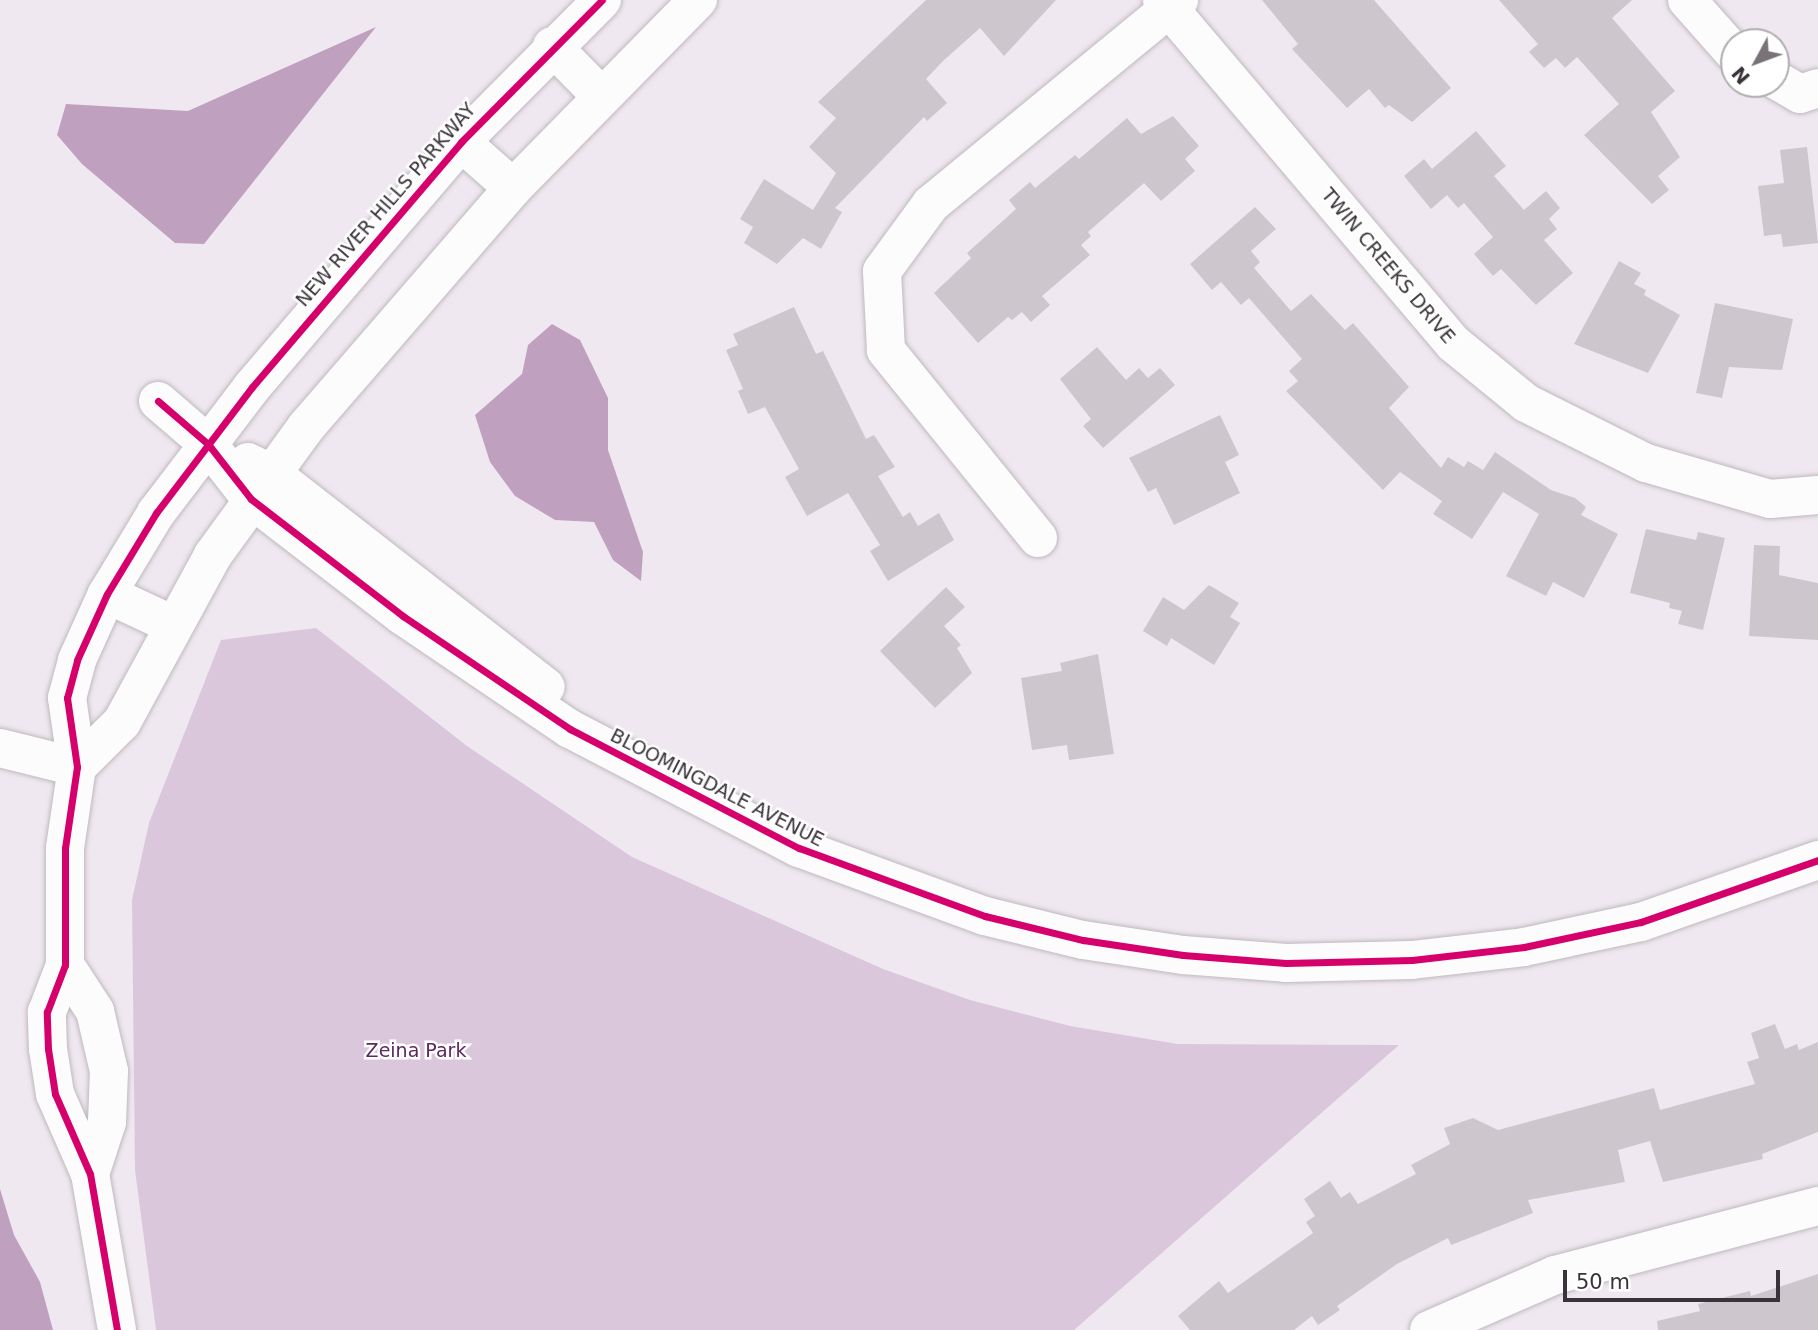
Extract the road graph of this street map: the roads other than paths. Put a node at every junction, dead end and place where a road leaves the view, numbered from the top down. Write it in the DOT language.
graph roads {
  1 [pos="602,0"];
  2 [pos="698,0"];
  3 [pos="1687,0"];
  4 [pos="1170,3"];
  5 [pos="1720,37"];
  6 [pos="552,46"];
  7 [pos="1790,88"];
  8 [pos="1818,88"];
  9 [pos="602,97"];
  10 [pos="461,142"];
  11 [pos="513,188"];
  12 [pos="158,401"];
  13 [pos="208,444"];
  14 [pos="261,486"];
  15 [pos="1818,495"];
  16 [pos="1038,538"];
  17 [pos="107,594"];
  18 [pos="171,624"];
  19 [pos="0,748"];
  20 [pos="77,767"];
  21 [pos="1818,860"];
  22 [pos="65,965"];
  23 [pos="90,1174"];
  24 [pos="1818,1206"];
  25 [pos="117,1330"];
  26 [pos="1430,1330"];
  1 -- 6 [label="street, NEW RIVER HILLS PARKWAY"];
  2 -- 9 [label="street"];
  3 -- 5 [label="street"];
  4 -- 15 [label="street, TWIN CREEKS DRIVE"];
  4 -- 16 [label="street, TWIN CREEKS DRIVE"];
  6 -- 9 [label="street"];
  6 -- 10 [label="street, NEW RIVER HILLS PARKWAY"];
  7 -- 8 [label="street"];
  9 -- 11 [label="street"];
  10 -- 11 [label="street"];
  10 -- 13 [label="street, NEW RIVER HILLS PARKWAY"];
  11 -- 14 [label="street"];
  12 -- 13 [label="street, BLOOMINGDALE AVENUE"];
  13 -- 14 [label="street, BLOOMINGDALE AVENUE"];
  13 -- 17 [label="street, NEW RIVER HILLS PARKWAY"];
  14 -- 18 [label="street"];
  14 -- 21 [label="street, BLOOMINGDALE AVENUE"];
  17 -- 18 [label="street"];
  17 -- 20 [label="street, NEW RIVER HILLS PARKWAY"];
  18 -- 20 [label="street"];
  19 -- 20 [label="street"];
  20 -- 22 [label="street, NEW RIVER HILLS PARKWAY"];
  22 -- 23 [label="street"];
  22 -- 23 [label="street"];
  23 -- 25 [label="street"];
  24 -- 26 [label="street"];
}
